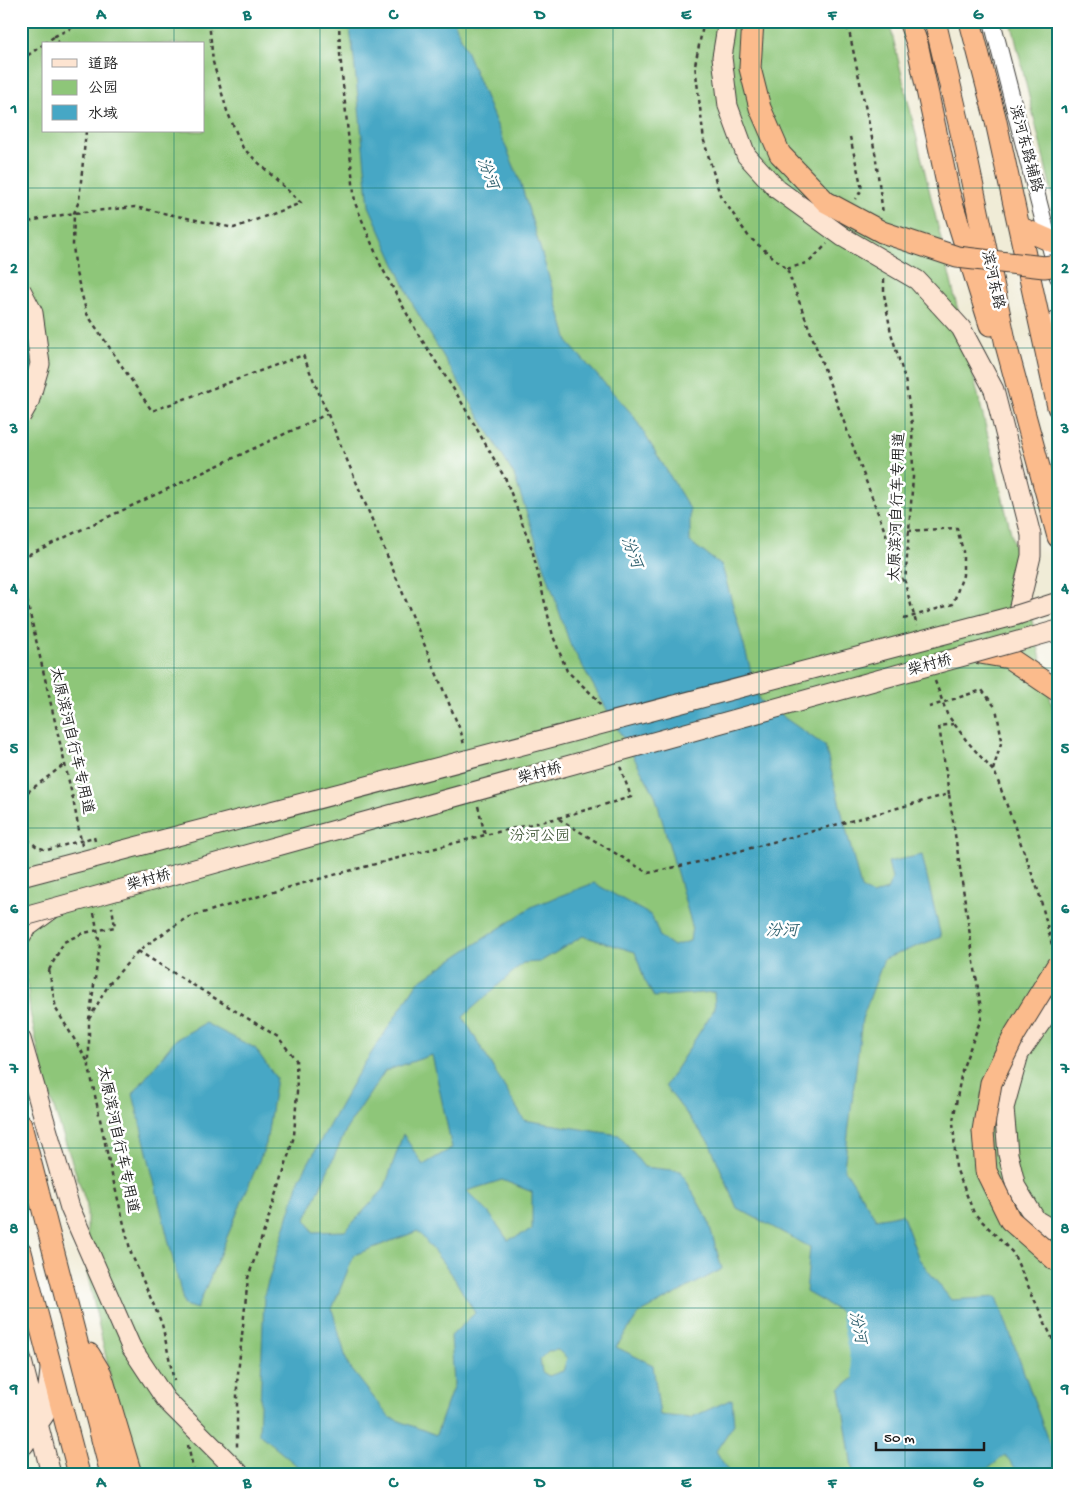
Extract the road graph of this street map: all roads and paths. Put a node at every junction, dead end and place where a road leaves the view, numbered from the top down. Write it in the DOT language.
graph roads {
  1 [pos="86,21"];
  2 [pos="209,21"];
  3 [pos="338,21"];
  4 [pos="704,21"];
  5 [pos="728,21"];
  6 [pos="753,21"];
  7 [pos="841,21"];
  8 [pos="909,21"];
  9 [pos="934,21"];
  10 [pos="970,21"];
  11 [pos="992,21"];
  12 [pos="55,36"];
  13 [pos="47,42"];
  14 [pos="58,42"];
  15 [pos="42,45"];
  16 [pos="21,60"];
  17 [pos="86,132"];
  18 [pos="74,213"];
  19 [pos="883,220"];
  20 [pos="21,225"];
  21 [pos="1019,227"];
  22 [pos="1054,243"];
  23 [pos="1058,265"];
  24 [pos="884,276"];
  25 [pos="1058,278"];
  26 [pos="21,290"];
  27 [pos="1058,320"];
  28 [pos="1044,341"];
  29 [pos="1016,379"];
  30 [pos="1058,406"];
  31 [pos="328,413"];
  32 [pos="21,416"];
  33 [pos="908,530"];
  34 [pos="1058,537"];
  35 [pos="21,558"];
  36 [pos="21,569"];
  37 [pos="905,584"];
  38 [pos="1058,602"];
  39 [pos="1017,615"];
  40 [pos="904,619"];
  41 [pos="1058,630"];
  42 [pos="919,631"];
  43 [pos="980,653"];
  44 [pos="934,678"];
  45 [pos="1058,691"];
  46 [pos="929,707"];
  47 [pos="604,717"];
  48 [pos="953,724"];
  49 [pos="465,750"];
  50 [pos="619,761"];
  51 [pos="65,764"];
  52 [pos="992,770"];
  53 [pos="949,794"];
  54 [pos="21,797"];
  55 [pos="476,798"];
  56 [pos="558,818"];
  57 [pos="21,834"];
  58 [pos="485,835"];
  59 [pos="82,848"];
  60 [pos="100,856"];
  61 [pos="23,876"];
  62 [pos="109,892"];
  63 [pos="93,906"];
  64 [pos="54,907"];
  65 [pos="21,917"];
  66 [pos="21,936"];
  67 [pos="138,951"];
  68 [pos="1055,957"];
  69 [pos="1058,1004"];
  70 [pos="89,1019"];
  71 [pos="21,1039"];
  72 [pos="89,1064"];
  73 [pos="21,1125"];
  74 [pos="1058,1233"];
  75 [pos="21,1252"];
  76 [pos="1058,1262"];
  77 [pos="74,1326"];
  78 [pos="1058,1351"];
  79 [pos="21,1357"];
  80 [pos="50,1363"];
  81 [pos="176,1390"];
  82 [pos="38,1426"];
  83 [pos="186,1436"];
  84 [pos="21,1447"];
  85 [pos="239,1465"];
  86 [pos="50,1474"];
  87 [pos="79,1474"];
  88 [pos="111,1474"];
  89 [pos="131,1474"];
  90 [pos="194,1474"];
  1 -- 12 [label="path"];
  2 -- 18 [label="path"];
  3 -- 47 [label="path"];
  4 -- 37 [label="path"];
  5 -- 39 [label="main road, bridge"];
  6 -- 23 [label="highway, bridge"];
  7 -- 19 [label="path"];
  8 -- 29 [label="highway"];
  9 -- 29 [label="highway, 滨河东路"];
  10 -- 21 [label="highway"];
  11 -- 22 [label="street, 滨河东路辅路"];
  12 -- 13 [label="path"];
  12 -- 14 [label="path"];
  15 -- 16 [label="path"];
  17 -- 18 [label="path"];
  18 -- 20 [label="path"];
  18 -- 31 [label="path"];
  21 -- 22 [label="highway"];
  21 -- 28 [label="highway"];
  22 -- 25 [label="street, 滨河东路辅路"];
  24 -- 33 [label="path, 太原滨河自行车专用道"];
  26 -- 32 [label="main road, bridge"];
  27 -- 28 [label="main road"];
  28 -- 30 [label="highway"];
  29 -- 34 [label="highway, 滨河东路"];
  31 -- 35 [label="path"];
  31 -- 49 [label="path"];
  33 -- 37 [label="path, 太原滨河自行车专用道"];
  33 -- 40 [label="path, bridge"];
  36 -- 51 [label="path, 太原滨河自行车专用道"];
  37 -- 42 [label="path, 太原滨河自行车专用道"];
  38 -- 39 [label="main road, 柴村桥, bridge"];
  39 -- 60 [label="main road, 柴村桥, bridge"];
  41 -- 43 [label="main road, 柴村桥, bridge"];
  43 -- 45 [label="highway"];
  43 -- 62 [label="main road, 柴村桥, bridge"];
  44 -- 48 [label="path"];
  46 -- 52 [label="path, bridge"];
  48 -- 52 [label="path"];
  48 -- 53 [label="path"];
  50 -- 56 [label="path"];
  51 -- 54 [label="path"];
  51 -- 59 [label="path, 太原滨河自行车专用道"];
  52 -- 68 [label="path"];
  53 -- 56 [label="path"];
  53 -- 78 [label="path"];
  55 -- 58 [label="path"];
  56 -- 58 [label="path"];
  57 -- 60 [label="path, bridge"];
  58 -- 67 [label="path"];
  60 -- 61 [label="main road, 柴村桥, bridge"];
  62 -- 64 [label="main road, 柴村桥, bridge"];
  62 -- 72 [label="path, bridge"];
  63 -- 70 [label="path, 太原滨河自行车专用道"];
  64 -- 65 [label="main road, 柴村桥, bridge"];
  64 -- 66 [label="main road, bridge"];
  67 -- 70 [label="path"];
  67 -- 85 [label="path"];
  68 -- 76 [label="highway, bridge"];
  69 -- 74 [label="main road"];
  70 -- 72 [label="path, 太原滨河自行车专用道"];
  71 -- 85 [label="main road, bridge"];
  72 -- 81 [label="path, 太原滨河自行车专用道"];
  73 -- 77 [label="highway"];
  75 -- 80 [label="highway"];
  77 -- 88 [label="highway"];
  77 -- 89 [label="highway"];
  79 -- 82 [label="main road"];
  80 -- 82 [label="main road"];
  80 -- 87 [label="highway"];
  82 -- 84 [label="main road"];
  82 -- 86 [label="main road"];
  83 -- 90 [label="path"];
}
